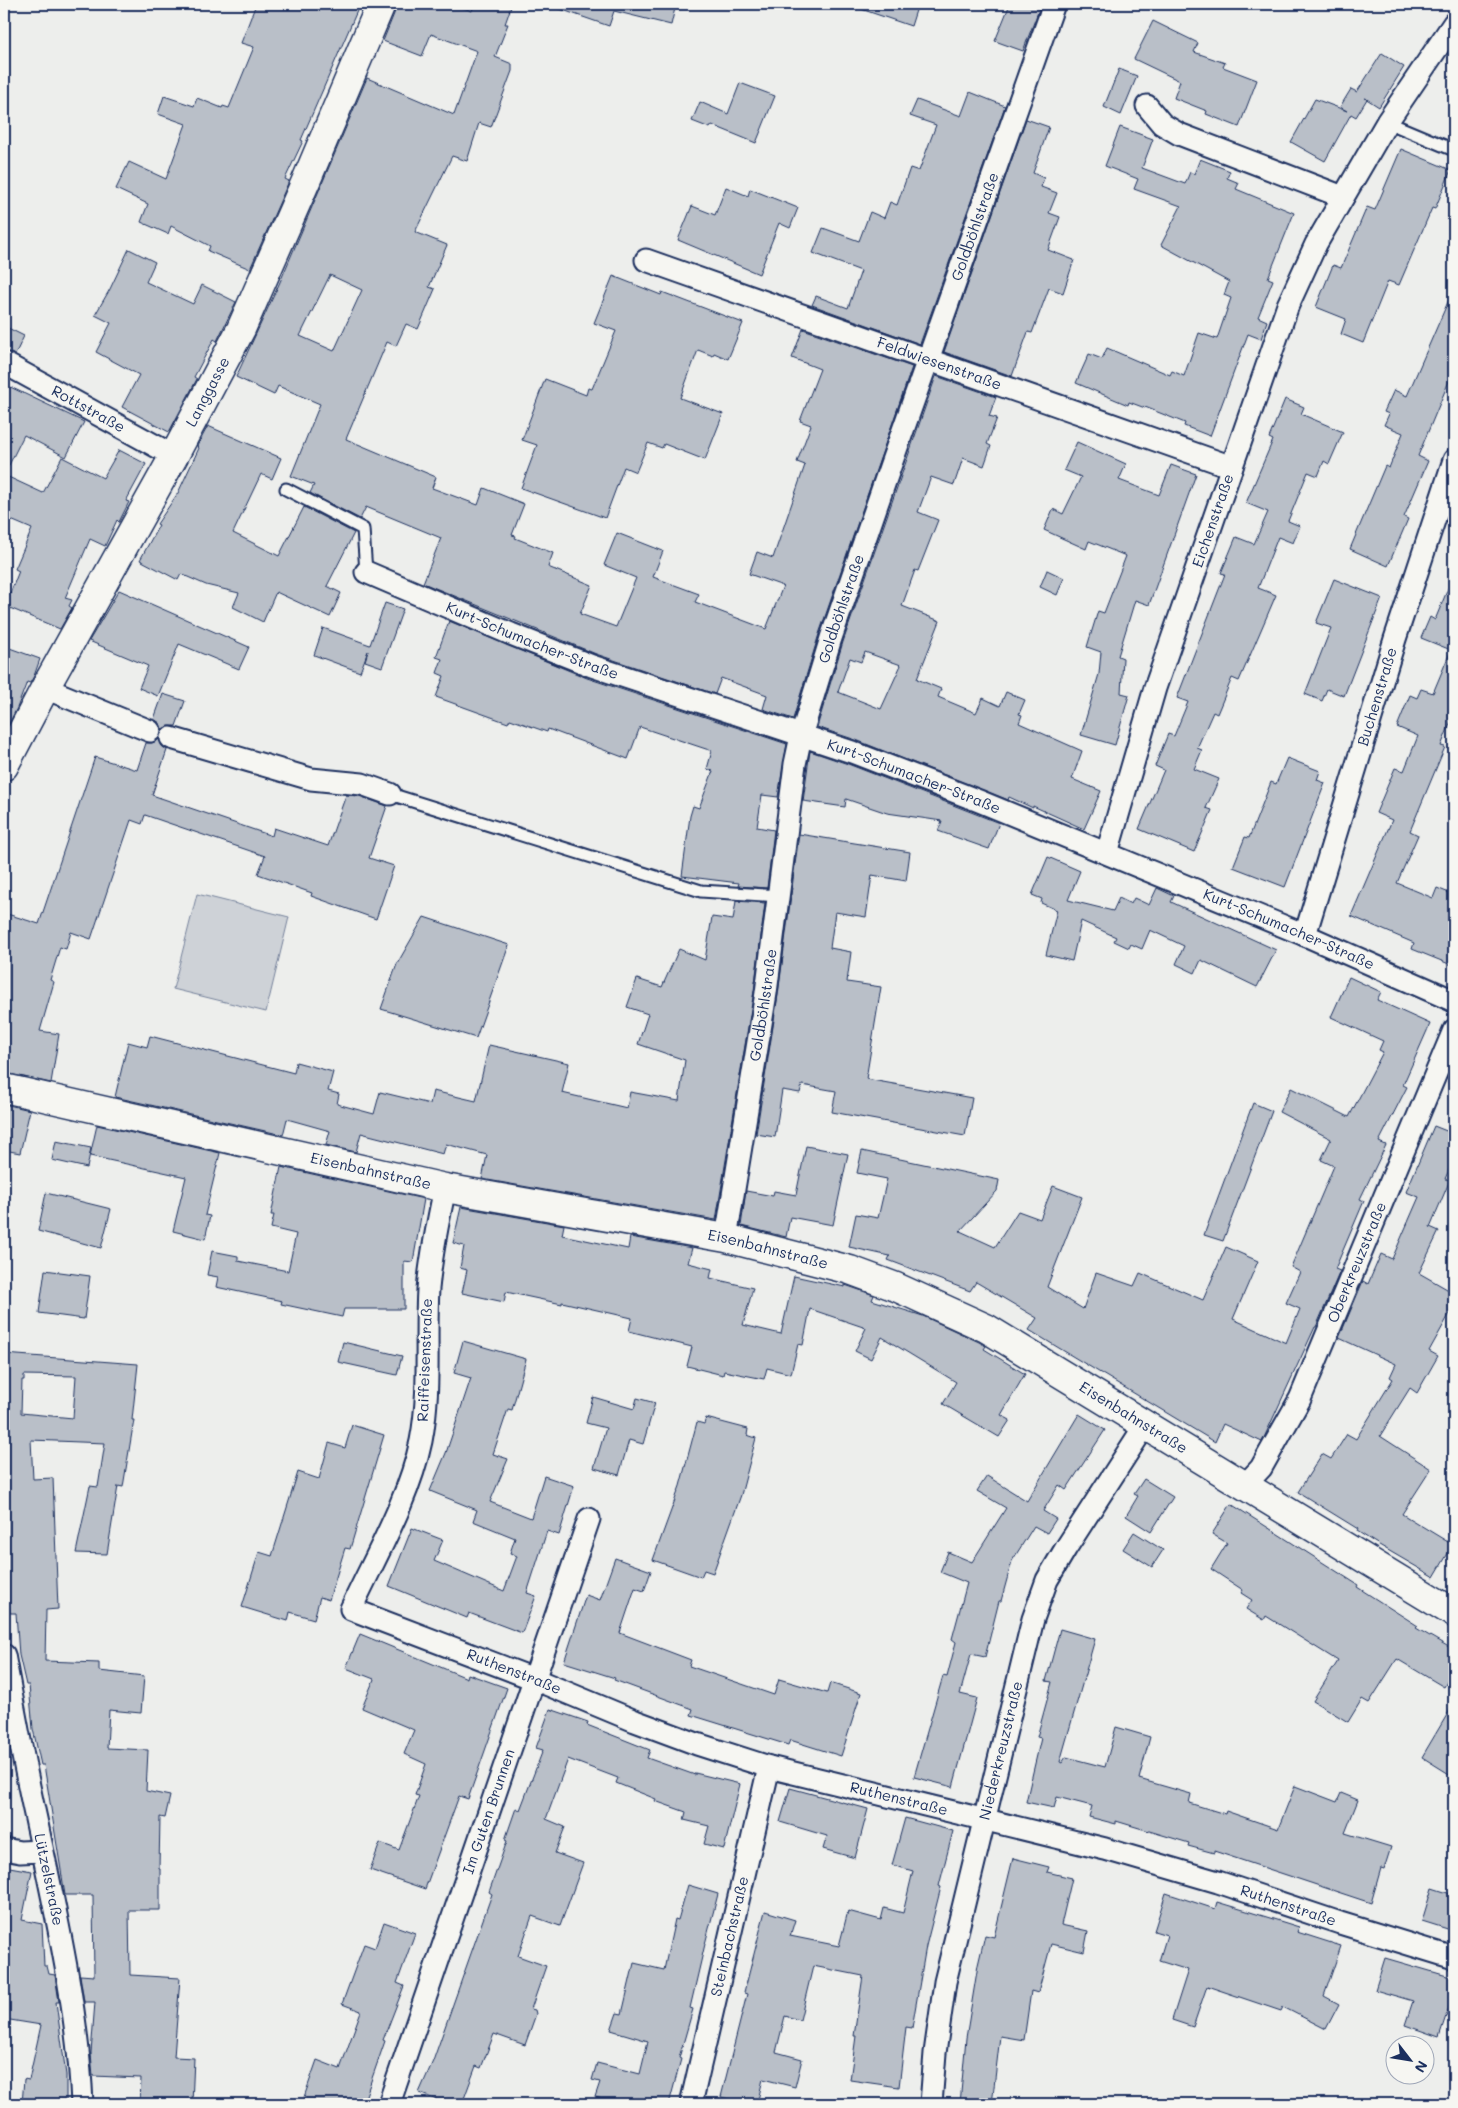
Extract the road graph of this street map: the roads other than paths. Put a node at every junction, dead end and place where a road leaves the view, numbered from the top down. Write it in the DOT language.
graph roads {
  1 [pos="381,4"];
  2 [pos="1054,4"];
  3 [pos="1454,23"];
  4 [pos="1147,106"];
  5 [pos="1387,122"];
  6 [pos="1454,150"];
  7 [pos="1343,197"];
  8 [pos="646,260"];
  9 [pos="929,359"];
  10 [pos="4,363"];
  11 [pos="174,456"];
  12 [pos="1454,460"];
  13 [pos="1232,467"];
  14 [pos="286,490"];
  15 [pos="366,572"];
  16 [pos="45,688"];
  17 [pos="150,731"];
  18 [pos="801,736"];
  19 [pos="171,738"];
  20 [pos="4,766"];
  21 [pos="390,794"];
  22 [pos="1107,853"];
  23 [pos="780,896"];
  24 [pos="1305,935"];
  25 [pos="1454,1001"];
  26 [pos="1454,1030"];
  27 [pos="4,1088"];
  28 [pos="445,1188"];
  29 [pos="726,1238"];
  30 [pos="1146,1424"];
  31 [pos="1244,1486"];
  32 [pos="588,1519"];
  33 [pos="351,1609"];
  34 [pos="1454,1613"];
  35 [pos="4,1655"];
  36 [pos="534,1679"];
  37 [pos="770,1767"];
  38 [pos="985,1819"];
  39 [pos="4,1849"];
  40 [pos="42,1851"];
  41 [pos="1454,1958"];
  42 [pos="82,2104"];
  43 [pos="389,2104"];
  44 [pos="691,2104"];
  45 [pos="931,2104"];
  1 -- 11 [label="main road, Langgasse"];
  2 -- 9 [label="street, Goldböhlstraße"];
  3 -- 5 [label="street, Eichenstraße"];
  4 -- 7 [label="street"];
  5 -- 6 [label="lane"];
  5 -- 7 [label="street, Eichenstraße"];
  7 -- 13 [label="street, Eichenstraße"];
  8 -- 9 [label="street, Feldwiesenstraße"];
  9 -- 13 [label="street, Feldwiesenstraße"];
  9 -- 18 [label="street, Goldböhlstraße"];
  10 -- 11 [label="street, Rottstraße"];
  11 -- 16 [label="main road, Langgasse"];
  12 -- 24 [label="street, Buchenstraße"];
  13 -- 22 [label="street, Eichenstraße"];
  14 -- 15 [label="lane"];
  15 -- 18 [label="street, Kurt-Schumacher-Straße"];
  16 -- 17 [label="street"];
  16 -- 20 [label="main road, Langgasse"];
  18 -- 22 [label="street, Kurt-Schumacher-Straße"];
  18 -- 23 [label="street, Goldböhlstraße"];
  19 -- 21 [label="street"];
  21 -- 23 [label="lane"];
  22 -- 24 [label="street, Kurt-Schumacher-Straße"];
  23 -- 29 [label="street, Goldböhlstraße"];
  24 -- 25 [label="street, Kurt-Schumacher-Straße"];
  26 -- 31 [label="street, Oberkreuzstraße"];
  27 -- 28 [label="main road, Eisenbahnstraße"];
  28 -- 29 [label="main road, Eisenbahnstraße"];
  28 -- 33 [label="street, Raiffeisenstraße"];
  29 -- 30 [label="main road, Eisenbahnstraße"];
  30 -- 31 [label="main road, Eisenbahnstraße"];
  30 -- 38 [label="street, Niederkreuzstraße"];
  31 -- 34 [label="main road, Eisenbahnstraße"];
  32 -- 36 [label="street, Im Guten Brunnen"];
  33 -- 36 [label="street, Ruthenstraße"];
  35 -- 40 [label="street, Lützelstraße"];
  36 -- 37 [label="street, Ruthenstraße"];
  36 -- 43 [label="street, Im Guten Brunnen"];
  37 -- 38 [label="street, Ruthenstraße"];
  37 -- 44 [label="street, Steinbachstraße"];
  38 -- 41 [label="street, Ruthenstraße"];
  38 -- 45 [label="street, Niederkreuzstraße"];
  39 -- 40 [label="street"];
  40 -- 42 [label="street, Lützelstraße"];
}
